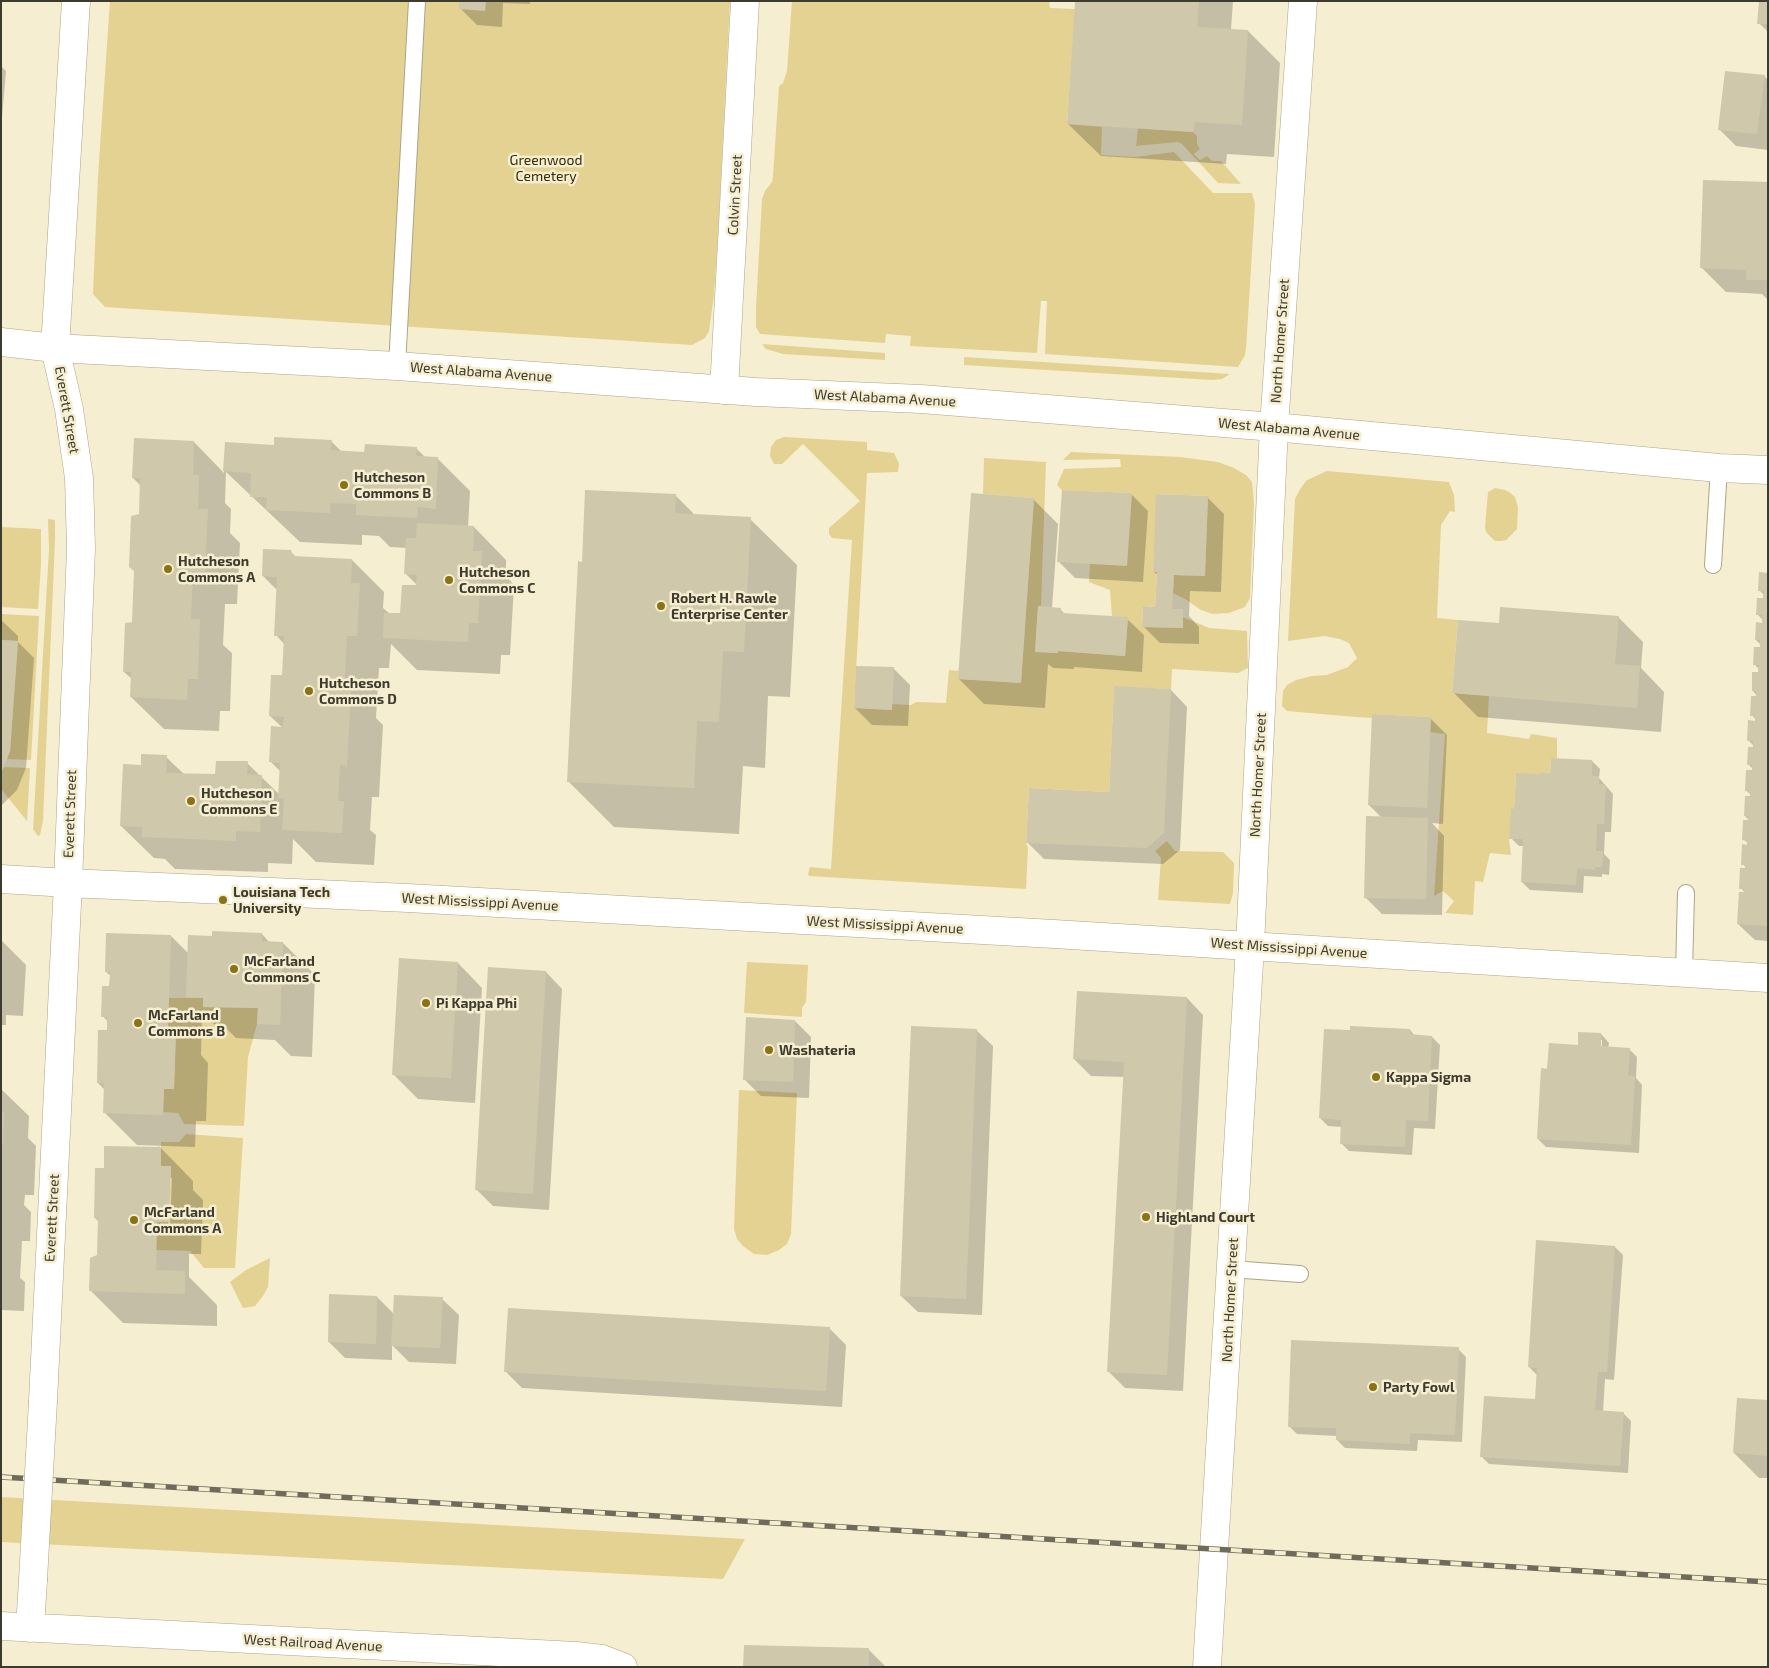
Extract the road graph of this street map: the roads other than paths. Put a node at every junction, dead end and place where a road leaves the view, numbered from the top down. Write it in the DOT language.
graph roads {
  1 [pos="76,1"];
  2 [pos="417,1"];
  3 [pos="745,1"];
  4 [pos="1303,1"];
  5 [pos="1,342"];
  6 [pos="56,348"];
  7 [pos="397,366"];
  8 [pos="724,390"];
  9 [pos="1274,427"];
  10 [pos="1719,468"];
  11 [pos="1768,470"];
  12 [pos="1713,565"];
  13 [pos="1,879"];
  14 [pos="68,883"];
  15 [pos="1686,893"];
  16 [pos="1250,946"];
  17 [pos="1684,973"];
  18 [pos="1768,978"];
  19 [pos="1231,1270"];
  20 [pos="1300,1274"];
  21 [pos="1,1626"];
  22 [pos="30,1628"];
  23 [pos="623,1667"];
  24 [pos="1207,1667"];
  1 -- 6 [label="street, Everett Street"];
  2 -- 7 [label="lane"];
  3 -- 8 [label="street, Colvin Street"];
  4 -- 9 [label="street, North Homer Street"];
  5 -- 6 [label="street, West Alabama Avenue"];
  6 -- 7 [label="street, West Alabama Avenue"];
  6 -- 14 [label="street, Everett Street"];
  7 -- 8 [label="street, West Alabama Avenue"];
  8 -- 9 [label="street, West Alabama Avenue"];
  9 -- 10 [label="street, West Alabama Avenue"];
  9 -- 16 [label="street, North Homer Street"];
  10 -- 11 [label="street, West Alabama Avenue"];
  10 -- 12 [label="lane"];
  13 -- 14 [label="street, West Mississippi Avenue"];
  14 -- 16 [label="street, West Mississippi Avenue"];
  14 -- 22 [label="street, Everett Street, bridge"];
  15 -- 17 [label="lane"];
  16 -- 17 [label="street, West Mississippi Avenue"];
  16 -- 19 [label="street, North Homer Street"];
  17 -- 18 [label="street, West Mississippi Avenue"];
  19 -- 20 [label="lane"];
  19 -- 24 [label="street, North Homer Street"];
  21 -- 22 [label="street, West Railroad Avenue"];
  22 -- 23 [label="street, West Railroad Avenue"];
}
